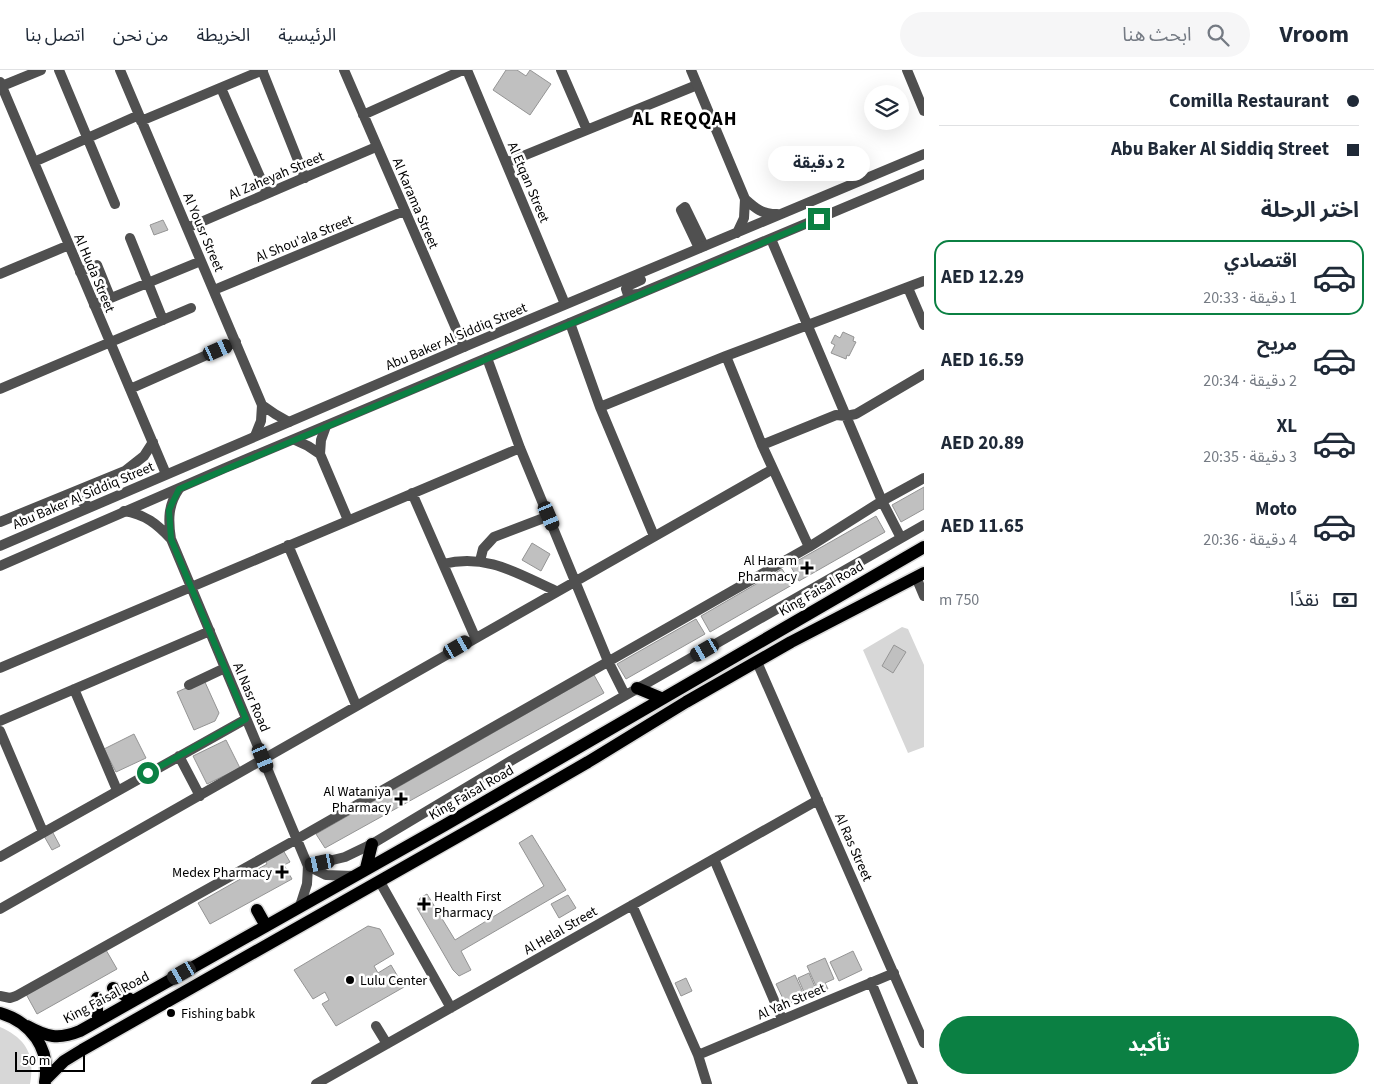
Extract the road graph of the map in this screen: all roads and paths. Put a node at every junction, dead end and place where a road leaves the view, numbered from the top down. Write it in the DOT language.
graph roads {
  1 [pos="39,70"];
  2 [pos="58,70"];
  3 [pos="120,70"];
  4 [pos="262,70"];
  5 [pos="344,70"];
  6 [pos="465,70"];
  7 [pos="561,70"];
  8 [pos="692,70"];
  9 [pos="907,70"];
  10 [pos="1,84"];
  11 [pos="697,85"];
  12 [pos="221,88"];
  13 [pos="924,111"];
  14 [pos="363,115"];
  15 [pos="140,118"];
  16 [pos="587,130"];
  17 [pos="87,138"];
  18 [pos="376,147"];
  19 [pos="924,154"];
  20 [pos="34,162"];
  21 [pos="506,163"];
  22 [pos="900,164"];
  23 [pos="924,174"];
  24 [pos="305,178"];
  25 [pos="267,193"];
  26 [pos="746,199"];
  27 [pos="114,204"];
  28 [pos="404,211"];
  29 [pos="835,212"];
  30 [pos="782,214"];
  31 [pos="187,228"];
  32 [pos="737,233"];
  33 [pos="130,238"];
  34 [pos="771,239"];
  35 [pos="69,245"];
  36 [pos="704,247"];
  37 [pos="201,261"];
  38 [pos="80,272"];
  39 [pos="0,274"];
  40 [pos="924,281"];
  41 [pos="148,282"];
  42 [pos="908,288"];
  43 [pos="214,290"];
  44 [pos="639,294"];
  45 [pos="110,297"];
  46 [pos="566,304"];
  47 [pos="94,305"];
  48 [pos="191,308"];
  49 [pos="164,320"];
  50 [pos="570,323"];
  51 [pos="924,324"];
  52 [pos="809,325"];
  53 [pos="236,342"];
  54 [pos="110,343"];
  55 [pos="464,347"];
  56 [pos="726,356"];
  57 [pos="486,358"];
  58 [pos="924,374"];
  59 [pos="0,389"];
  60 [pos="130,389"];
  61 [pos="262,405"];
  62 [pos="600,407"];
  63 [pos="846,416"];
  64 [pos="289,422"];
  65 [pos="326,426"];
  66 [pos="255,436"];
  67 [pos="295,440"];
  68 [pos="153,442"];
  69 [pos="762,445"];
  70 [pos="520,448"];
  71 [pos="320,454"];
  72 [pos="773,469"];
  73 [pos="166,474"];
  74 [pos="924,478"];
  75 [pos="179,489"];
  76 [pos="412,493"];
  77 [pos="68,495"];
  78 [pos="882,501"];
  79 [pos="90,507"];
  80 [pos="124,511"];
  81 [pos="549,516"];
  82 [pos="348,520"];
  83 [pos="0,522"];
  84 [pos="924,525"];
  85 [pos="654,536"];
  86 [pos="901,538"];
  87 [pos="171,539"];
  88 [pos="288,545"];
  89 [pos="0,546"];
  90 [pos="809,547"];
  91 [pos="924,547"];
  92 [pos="480,561"];
  93 [pos="443,564"];
  94 [pos="0,566"];
  95 [pos="888,567"];
  96 [pos="920,575"];
  97 [pos="576,580"];
  98 [pos="191,586"];
  99 [pos="556,591"];
  100 [pos="924,596"];
  101 [pos="210,631"];
  102 [pos="475,637"];
  103 [pos="608,661"];
  104 [pos="757,662"];
  105 [pos="0,668"];
  106 [pos="225,668"];
  107 [pos="189,685"];
  108 [pos="74,689"];
  109 [pos="631,692"];
  110 [pos="661,698"];
  111 [pos="356,705"];
  112 [pos="246,719"];
  113 [pos="0,721"];
  114 [pos="0,731"];
  115 [pos="179,756"];
  116 [pos="263,758"];
  117 [pos="117,790"];
  118 [pos="200,796"];
  119 [pos="818,800"];
  120 [pos="43,832"];
  121 [pos="297,839"];
  122 [pos="372,844"];
  123 [pos="0,856"];
  124 [pos="714,859"];
  125 [pos="308,866"];
  126 [pos="366,868"];
  127 [pos="353,876"];
  128 [pos="380,882"];
  129 [pos="632,905"];
  130 [pos="300,906"];
  131 [pos="0,909"];
  132 [pos="257,910"];
  133 [pos="266,926"];
  134 [pos="894,973"];
  135 [pos="871,982"];
  136 [pos="113,988"];
  137 [pos="0,996"];
  138 [pos="97,998"];
  139 [pos="132,1001"];
  140 [pos="451,1008"];
  141 [pos="0,1013"];
  142 [pos="782,1019"];
  143 [pos="99,1020"];
  144 [pos="27,1026"];
  145 [pos="376,1026"];
  146 [pos="924,1043"];
  147 [pos="387,1044"];
  148 [pos="698,1055"];
  149 [pos="330,1081"];
  150 [pos="45,1082"];
  151 [pos="316,1084"];
  152 [pos="707,1084"];
  153 [pos="913,1084"];
  1 -- 10 [label="street"];
  2 -- 17 [label="street"];
  3 -- 15 [label="street, Al Yousr Street"];
  4 -- 12 [label="street"];
  4 -- 24 [label="street"];
  5 -- 14 [label="street, Al Karama Street"];
  6 -- 14 [label="street"];
  6 -- 21 [label="street, Al Etqan Street"];
  7 -- 16 [label="street"];
  8 -- 11 [label="street"];
  9 -- 13 [label="street"];
  10 -- 20 [label="street, Al Huda Street"];
  11 -- 16 [label="street"];
  11 -- 26 [label="street"];
  12 -- 15 [label="street"];
  12 -- 25 [label="street"];
  14 -- 18 [label="street, Al Karama Street"];
  15 -- 17 [label="street"];
  15 -- 31 [label="street, Al Yousr Street"];
  16 -- 21 [label="street"];
  17 -- 20 [label="street"];
  17 -- 27 [label="street"];
  18 -- 24 [label="street, Al Zaheyah Street"];
  18 -- 28 [label="street, Al Karama Street"];
  19 -- 22 [label="street, Abu Baker Al Siddiq Street"];
  20 -- 35 [label="street, Al Huda Street"];
  21 -- 46 [label="street, Al Etqan Street"];
  22 -- 29 [label="street"];
  22 -- 30 [label="street, Abu Baker Al Siddiq Street"];
  23 -- 29 [label="street"];
  24 -- 25 [label="street, Al Zaheyah Street"];
  25 -- 31 [label="street, Al Zaheyah Street"];
  26 -- 30 [label="street"];
  26 -- 32 [label="street"];
  28 -- 43 [label="street, Al Shou'ala Street"];
  28 -- 55 [label="street, Al Karama Street"];
  29 -- 34 [label="street"];
  30 -- 32 [label="street, Abu Baker Al Siddiq Street"];
  31 -- 37 [label="street, Al Yousr Street"];
  32 -- 36 [label="street, Abu Baker Al Siddiq Street"];
  33 -- 41 [label="street"];
  34 -- 44 [label="street"];
  34 -- 52 [label="street"];
  35 -- 38 [label="street, Al Huda Street"];
  35 -- 39 [label="street"];
  36 -- 44 [label="street"];
  36 -- 46 [label="street, Abu Baker Al Siddiq Street"];
  37 -- 41 [label="street"];
  37 -- 43 [label="street, Al Yousr Street"];
  38 -- 45 [label="street"];
  38 -- 47 [label="street, Al Huda Street"];
  40 -- 42 [label="street"];
  41 -- 45 [label="street"];
  41 -- 49 [label="street"];
  42 -- 51 [label="street"];
  42 -- 52 [label="street"];
  43 -- 53 [label="street, Al Yousr Street"];
  44 -- 50 [label="street"];
  45 -- 47 [label="street"];
  46 -- 55 [label="street, Abu Baker Al Siddiq Street"];
  47 -- 54 [label="street, Al Huda Street"];
  48 -- 49 [label="street"];
  49 -- 54 [label="street"];
  50 -- 57 [label="street"];
  50 -- 62 [label="street"];
  52 -- 56 [label="street"];
  52 -- 63 [label="street"];
  53 -- 60 [label="street"];
  53 -- 61 [label="street, Al Yousr Street"];
  54 -- 59 [label="street"];
  54 -- 60 [label="street, Al Huda Street"];
  55 -- 64 [label="street, Abu Baker Al Siddiq Street"];
  56 -- 62 [label="street"];
  56 -- 69 [label="street"];
  57 -- 65 [label="street"];
  57 -- 70 [label="street"];
  58 -- 63 [label="street"];
  60 -- 68 [label="street, Al Huda Street"];
  61 -- 64 [label="street"];
  61 -- 66 [label="street"];
  62 -- 85 [label="street"];
  63 -- 69 [label="street"];
  63 -- 78 [label="street"];
  64 -- 66 [label="street, Abu Baker Al Siddiq Street"];
  65 -- 67 [label="street"];
  65 -- 71 [label="street"];
  66 -- 73 [label="street, Abu Baker Al Siddiq Street"];
  67 -- 71 [label="street"];
  67 -- 75 [label="street"];
  68 -- 73 [label="street, Al Huda Street"];
  68 -- 77 [label="street"];
  69 -- 72 [label="street"];
  70 -- 76 [label="street"];
  70 -- 81 [label="street"];
  71 -- 82 [label="street"];
  72 -- 85 [label="street"];
  72 -- 90 [label="street"];
  73 -- 79 [label="street, Abu Baker Al Siddiq Street"];
  74 -- 78 [label="street"];
  75 -- 80 [label="street"];
  75 -- 87 [label="street, Al Nasr Road"];
  76 -- 82 [label="street"];
  76 -- 93 [label="street"];
  77 -- 79 [label="street"];
  77 -- 83 [label="street"];
  78 -- 86 [label="street"];
  78 -- 90 [label="street"];
  79 -- 89 [label="street, Abu Baker Al Siddiq Street"];
  80 -- 87 [label="street, Al Nasr Road"];
  80 -- 94 [label="street"];
  81 -- 92 [label="street"];
  81 -- 97 [label="street"];
  82 -- 88 [label="street"];
  84 -- 86 [label="street"];
  85 -- 97 [label="street"];
  86 -- 109 [label="street"];
  87 -- 98 [label="street, Al Nasr Road"];
  88 -- 98 [label="street"];
  88 -- 111 [label="street"];
  90 -- 103 [label="street"];
  91 -- 95 [label="main road, King Faisal Road"];
  92 -- 93 [label="street"];
  92 -- 99 [label="street"];
  93 -- 102 [label="street"];
  95 -- 104 [label="main road"];
  95 -- 110 [label="main road, King Faisal Road"];
  96 -- 100 [label="street"];
  96 -- 104 [label="main road"];
  97 -- 99 [label="street"];
  97 -- 103 [label="street"];
  98 -- 101 [label="street, Al Nasr Road"];
  98 -- 105 [label="street"];
  99 -- 102 [label="street"];
  101 -- 106 [label="street, Al Nasr Road"];
  101 -- 108 [label="street"];
  102 -- 111 [label="street"];
  103 -- 109 [label="street"];
  103 -- 121 [label="street"];
  104 -- 119 [label="street, Al Ras Street"];
  104 -- 128 [label="main road"];
  106 -- 107 [label="street"];
  106 -- 112 [label="street, Al Nasr Road"];
  108 -- 113 [label="street"];
  108 -- 117 [label="street"];
  109 -- 110 [label="main road"];
  109 -- 122 [label="street"];
  110 -- 126 [label="main road, King Faisal Road"];
  111 -- 116 [label="street"];
  112 -- 115 [label="street"];
  112 -- 116 [label="street, Al Nasr Road"];
  114 -- 120 [label="street"];
  115 -- 117 [label="street"];
  115 -- 118 [label="street"];
  116 -- 118 [label="street"];
  116 -- 121 [label="street, Al Nasr Road"];
  117 -- 120 [label="street"];
  118 -- 131 [label="street"];
  119 -- 124 [label="street, Al Helal Street"];
  119 -- 134 [label="street, Al Ras Street"];
  120 -- 123 [label="street"];
  121 -- 125 [label="street, Al Nasr Road"];
  121 -- 137 [label="street"];
  122 -- 125 [label="street"];
  122 -- 126 [label="main road"];
  124 -- 129 [label="street, Al Helal Street"];
  124 -- 142 [label="street"];
  125 -- 127 [label="street"];
  125 -- 130 [label="street, Al Nasr Road"];
  126 -- 127 [label="main road, King Faisal Road"];
  127 -- 130 [label="main road, King Faisal Road"];
  128 -- 140 [label="street"];
  128 -- 150 [label="main road"];
  129 -- 140 [label="street, Al Helal Street"];
  129 -- 148 [label="street"];
  130 -- 133 [label="main road, King Faisal Road"];
  132 -- 133 [label="main road"];
  133 -- 139 [label="main road, King Faisal Road"];
  134 -- 135 [label="street, Al Yah Street"];
  134 -- 146 [label="street, Al Ras Street"];
  135 -- 142 [label="street, Al Yah Street"];
  135 -- 153 [label="street"];
  136 -- 139 [label="main road"];
  138 -- 143 [label="main road"];
  139 -- 143 [label="main road, King Faisal Road"];
  140 -- 147 [label="street, Al Helal Street"];
  141 -- 144 [label="main road, King Faisal Road"];
  142 -- 148 [label="street, Al Yah Street"];
  143 -- 144 [label="main road, King Faisal Road"];
  144 -- 150 [label="main road"];
  145 -- 147 [label="street"];
  147 -- 149 [label="street, Al Helal Street"];
  148 -- 152 [label="street"];
  149 -- 151 [label="street, Al Helal Street"];
}
